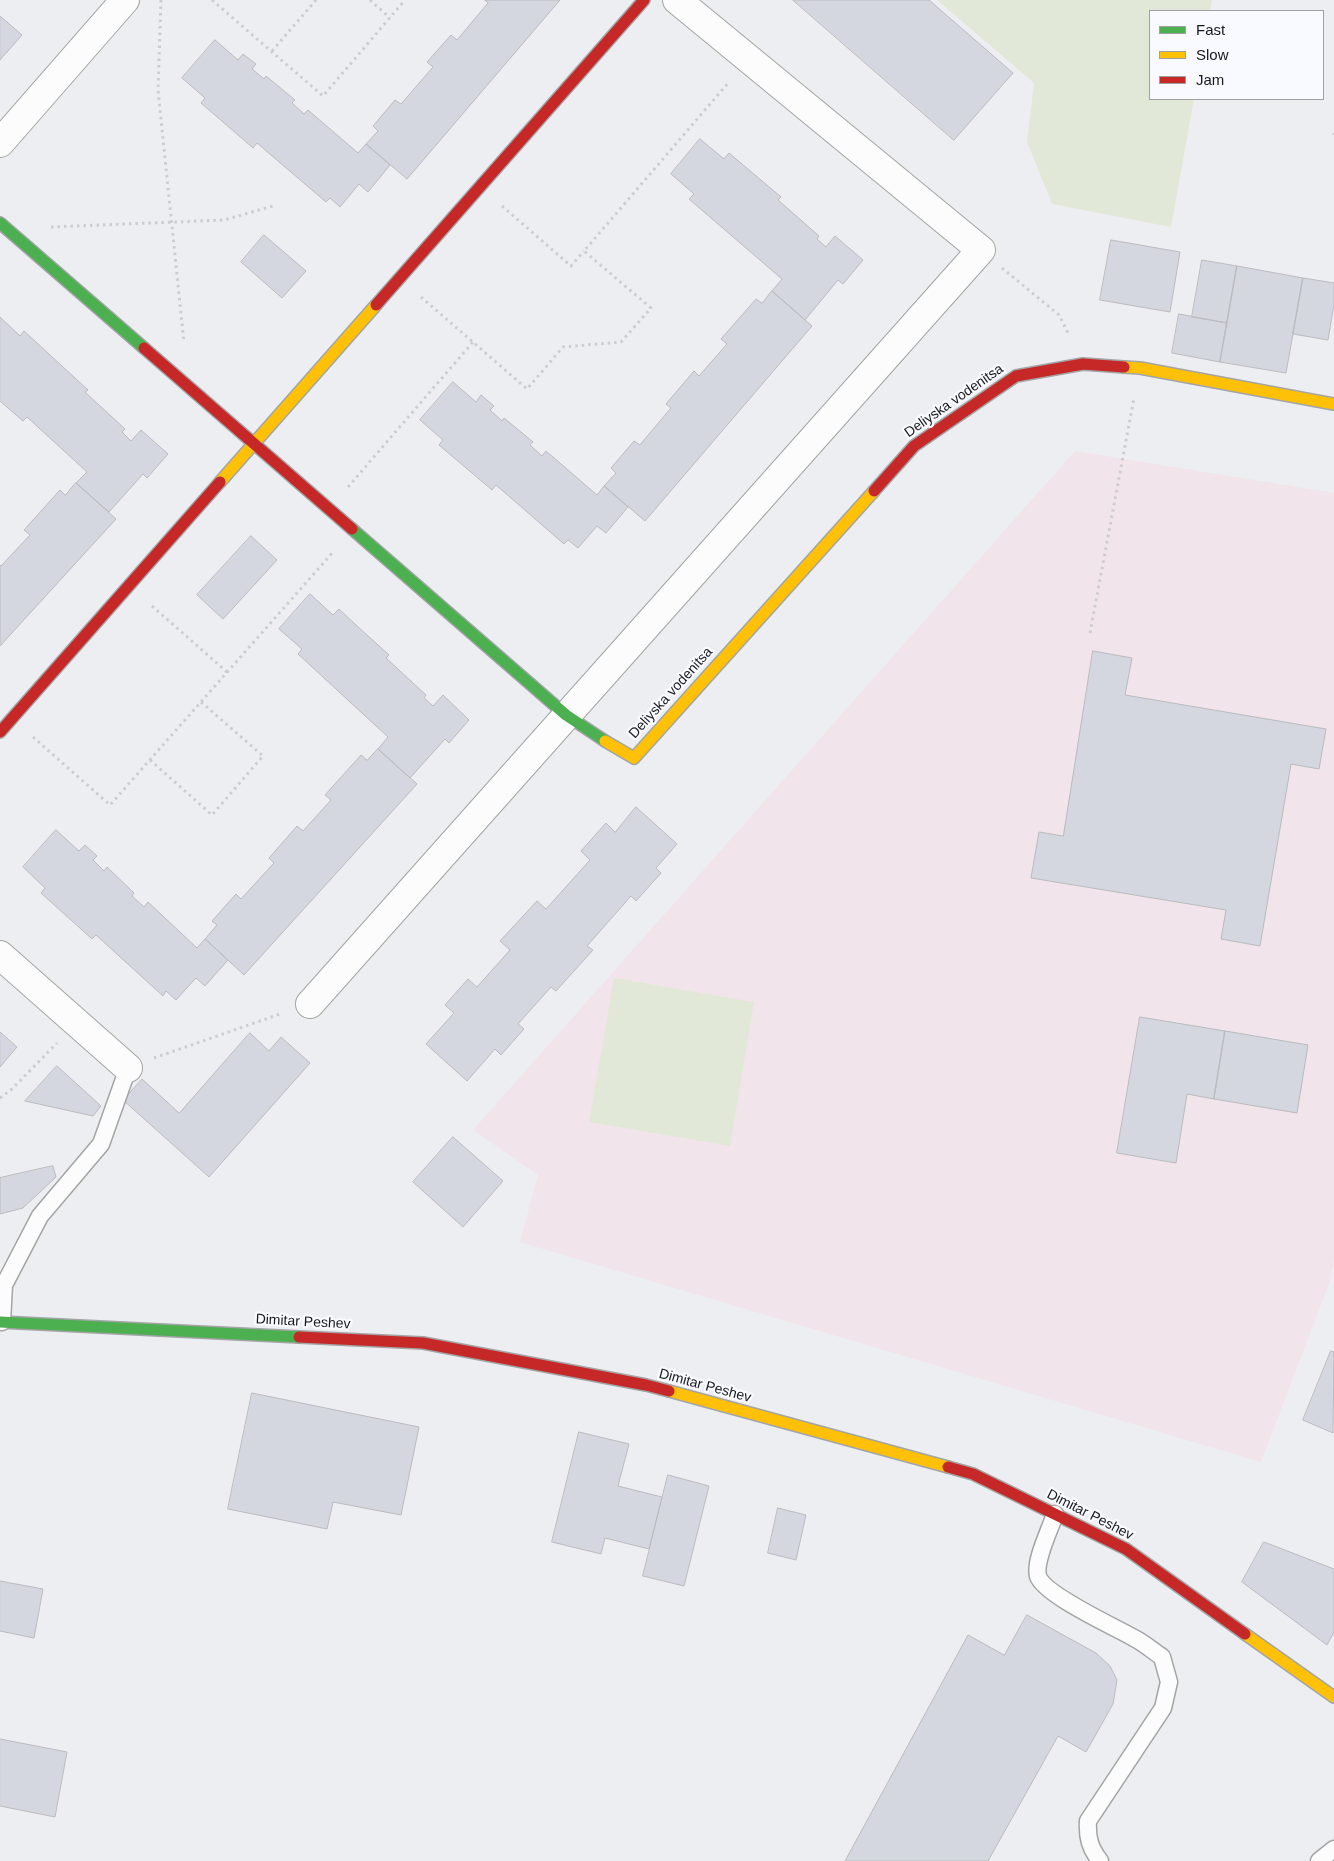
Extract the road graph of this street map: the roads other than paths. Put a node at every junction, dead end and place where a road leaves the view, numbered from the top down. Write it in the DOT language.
graph roads {
  1 [pos="125,0"];
  2 [pos="644,0"];
  3 [pos="677,0"];
  4 [pos="0,142"];
  5 [pos="4,226"];
  6 [pos="1334,404"];
  7 [pos="254,444"];
  8 [pos="566,715"];
  9 [pos="0,732"];
  10 [pos="0,955"];
  11 [pos="310,1004"];
  12 [pos="128,1068"];
  13 [pos="1,1322"];
  14 [pos="1055,1514"];
  15 [pos="1334,1697"];
  16 [pos="1334,1848"];
  17 [pos="1100,1861"];
  18 [pos="1319,1861"];
  1 -- 4 [label="street"];
  2 -- 7 [label="street"];
  3 -- 8 [label="street"];
  5 -- 7 [label="street"];
  6 -- 8 [label="street, Deliyska vodenitsa"];
  7 -- 8 [label="street"];
  7 -- 9 [label="street"];
  8 -- 11 [label="street"];
  10 -- 12 [label="street"];
  12 -- 13 [label="lane"];
  13 -- 14 [label="street, Dimitar Peshev"];
  14 -- 15 [label="street, Dimitar Peshev"];
  14 -- 17 [label="lane"];
  16 -- 18 [label="lane"];
}
